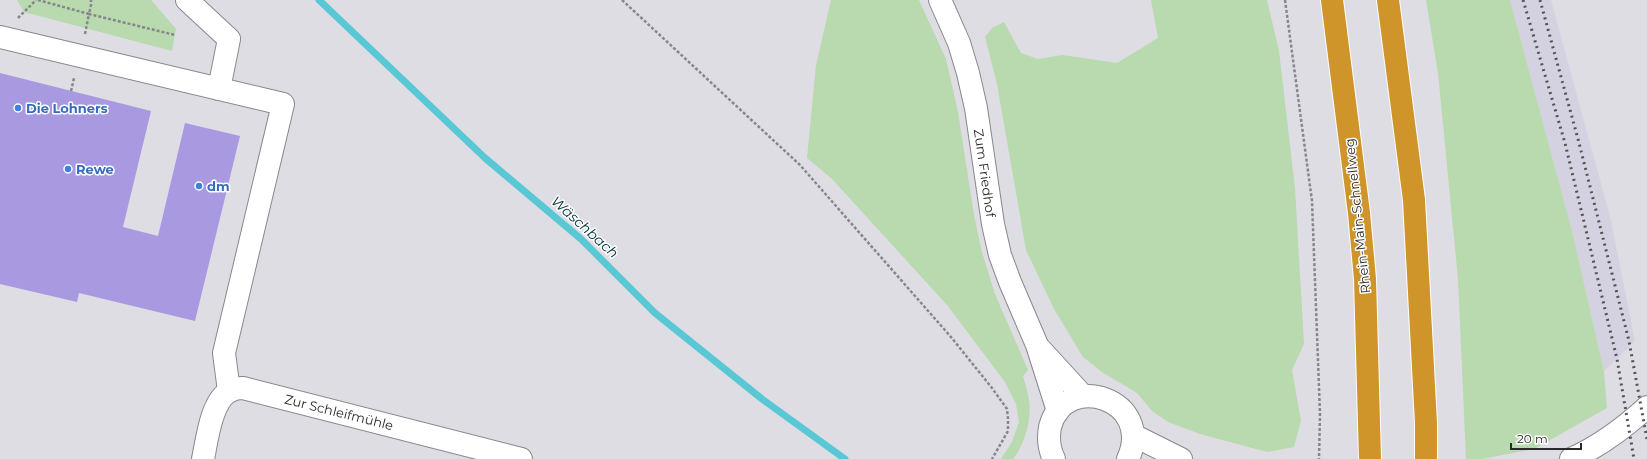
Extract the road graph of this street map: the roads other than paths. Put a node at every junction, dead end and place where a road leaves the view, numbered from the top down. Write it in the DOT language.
graph roads {
  1 [pos="187,0"];
  2 [pos="940,0"];
  3 [pos="1332,0"];
  4 [pos="1388,0"];
  5 [pos="0,37"];
  6 [pos="219,89"];
  7 [pos="1037,345"];
  8 [pos="229,391"];
  9 [pos="1083,396"];
  10 [pos="1647,407"];
  11 [pos="1058,411"];
  12 [pos="1133,435"];
  13 [pos="1053,458"];
  14 [pos="203,459"];
  15 [pos="521,459"];
  16 [pos="1128,459"];
  17 [pos="1181,459"];
  18 [pos="1370,459"];
  19 [pos="1426,459"];
  20 [pos="1571,459"];
  1 -- 6 [label="street"];
  2 -- 7 [label="street, Zum Friedhof"];
  3 -- 18 [label="highway, Rhein-Main-Schnellweg"];
  4 -- 19 [label="highway"];
  5 -- 6 [label="street"];
  6 -- 8 [label="street"];
  7 -- 9 [label="street, Zum Friedhof"];
  7 -- 11 [label="street, Zum Friedhof"];
  8 -- 14 [label="street"];
  8 -- 15 [label="street, Zur Schleifmühle"];
  9 -- 11 [label="street"];
  9 -- 12 [label="street"];
  10 -- 20 [label="street"];
  11 -- 13 [label="street"];
  12 -- 16 [label="street"];
  12 -- 17 [label="street"];
}
